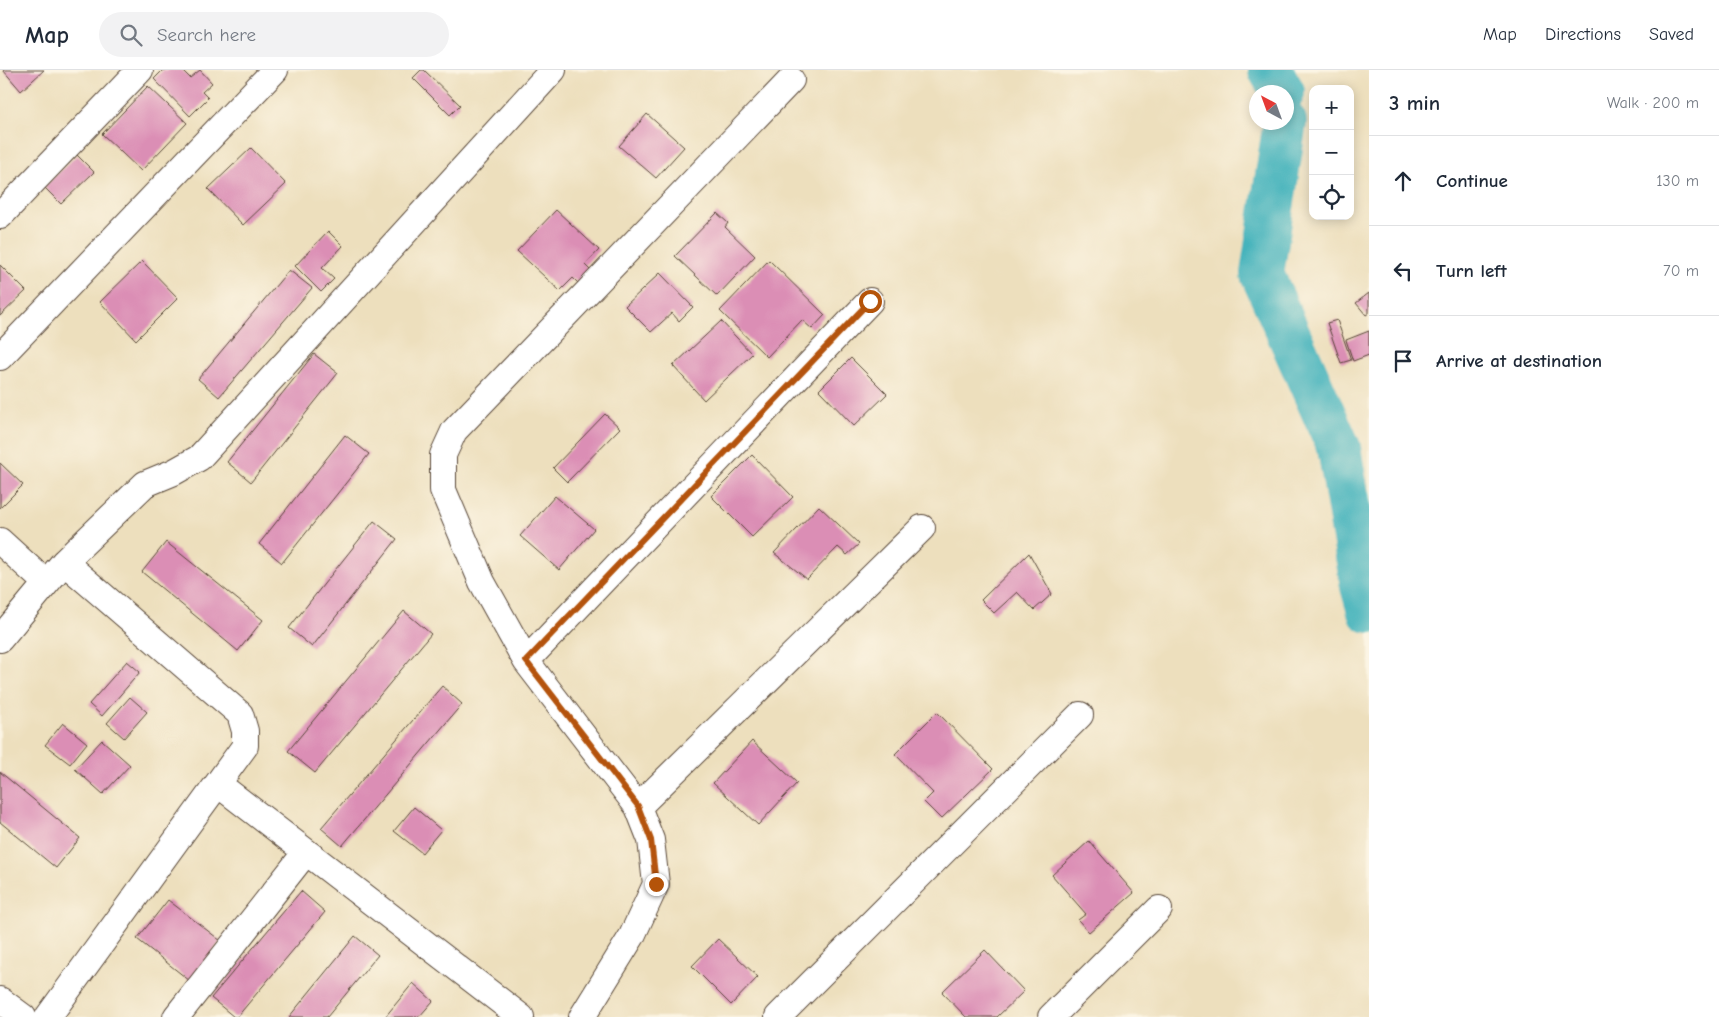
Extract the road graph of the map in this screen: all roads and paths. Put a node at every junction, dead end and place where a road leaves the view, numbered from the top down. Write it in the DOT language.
graph roads {
  1 [pos="140,70"];
  2 [pos="276,70"];
  3 [pos="553,70"];
  4 [pos="791,80"];
  5 [pos="0,216"];
  6 [pos="870,301"];
  7 [pos="0,358"];
  8 [pos="922,528"];
  9 [pos="0,541"];
  10 [pos="64,562"];
  11 [pos="46,583"];
  12 [pos="0,639"];
  13 [pos="526,661"];
  14 [pos="1080,715"];
  15 [pos="218,784"];
  16 [pos="638,806"];
  17 [pos="306,852"];
  18 [pos="1159,909"];
  19 [pos="0,1000"];
  20 [pos="23,1017"];
  21 [pos="48,1017"];
  22 [pos="176,1017"];
  23 [pos="521,1017"];
  24 [pos="582,1017"];
  25 [pos="778,1017"];
  26 [pos="1051,1017"];
  1 -- 5 [label="street"];
  2 -- 7 [label="street"];
  3 -- 10 [label="street"];
  4 -- 13 [label="street"];
  6 -- 13 [label="street"];
  8 -- 16 [label="street"];
  9 -- 11 [label="street"];
  10 -- 11 [label="street"];
  10 -- 15 [label="street"];
  11 -- 12 [label="street"];
  13 -- 16 [label="street"];
  14 -- 25 [label="street"];
  15 -- 17 [label="street"];
  15 -- 21 [label="street"];
  16 -- 24 [label="street"];
  17 -- 22 [label="street"];
  17 -- 23 [label="street"];
  18 -- 26 [label="street"];
  19 -- 20 [label="street"];
}
